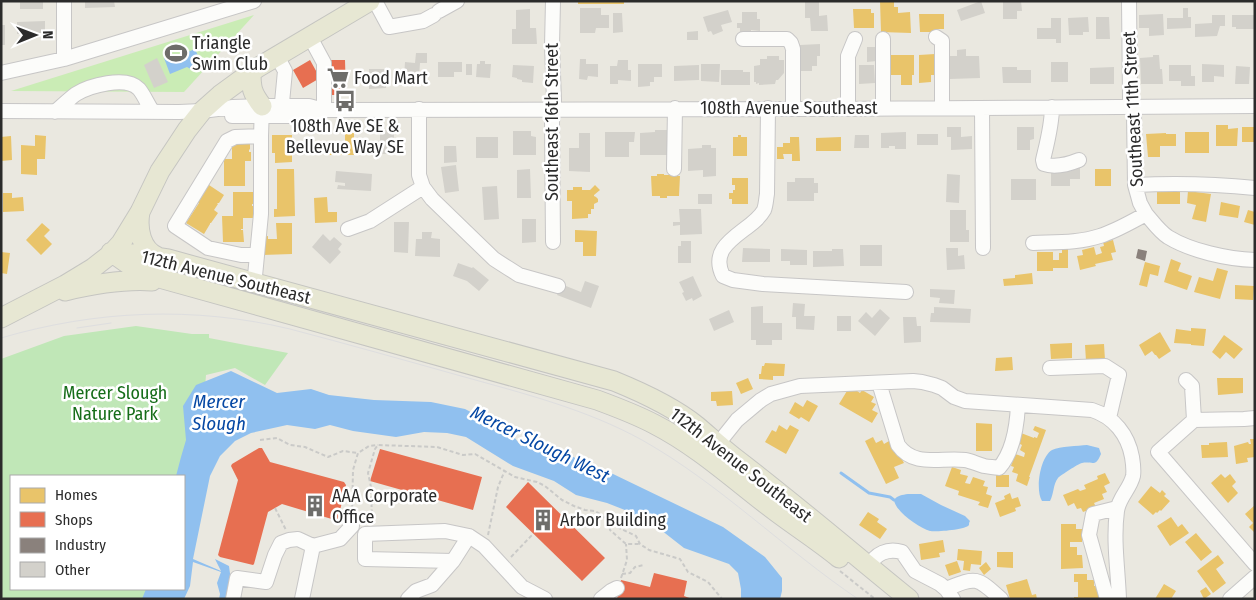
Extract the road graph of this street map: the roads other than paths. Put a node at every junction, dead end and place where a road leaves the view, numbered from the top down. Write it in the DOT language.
graph roads {
  1 [pos="64,1"];
  2 [pos="254,1"];
  3 [pos="370,1"];
  4 [pos="375,1"];
  5 [pos="457,1"];
  6 [pos="553,1"];
  7 [pos="1129,1"];
  8 [pos="221,6"];
  9 [pos="936,36"];
  10 [pos="310,37"];
  11 [pos="743,39"];
  12 [pos="855,39"];
  13 [pos="884,39"];
  14 [pos="277,56"];
  15 [pos="64,59"];
  16 [pos="251,72"];
  17 [pos="1,73"];
  18 [pos="1255,106"];
  19 [pos="1052,107"];
  20 [pos="1132,107"];
  21 [pos="675,108"];
  22 [pos="768,108"];
  23 [pos="793,108"];
  24 [pos="848,108"];
  25 [pos="883,108"];
  26 [pos="942,108"];
  27 [pos="982,108"];
  28 [pos="419,109"];
  29 [pos="554,109"];
  30 [pos="324,110"];
  31 [pos="1,111"];
  32 [pos="271,111"];
  33 [pos="55,112"];
  34 [pos="153,112"];
  35 [pos="202,112"];
  36 [pos="261,136"];
  37 [pos="1079,160"];
  38 [pos="674,169"];
  39 [pos="160,172"];
  40 [pos="1135,185"];
  41 [pos="423,187"];
  42 [pos="1255,188"];
  43 [pos="140,212"];
  44 [pos="1146,214"];
  45 [pos="348,229"];
  46 [pos="552,242"];
  47 [pos="1033,243"];
  48 [pos="983,248"];
  49 [pos="106,250"];
  50 [pos="257,255"];
  51 [pos="158,257"];
  52 [pos="1255,260"];
  53 [pos="177,283"];
  54 [pos="254,283"];
  55 [pos="558,286"];
  56 [pos="906,292"];
  57 [pos="38,299"];
  58 [pos="1,306"];
  59 [pos="1,318"];
  60 [pos="1050,368"];
  61 [pos="1186,380"];
  62 [pos="879,383"];
  63 [pos="1018,405"];
  64 [pos="1109,418"];
  65 [pos="1255,418"];
  66 [pos="1194,420"];
  67 [pos="712,451"];
  68 [pos="1117,508"];
  69 [pos="352,526"];
  70 [pos="469,536"];
  71 [pos="312,546"];
  72 [pos="453,561"];
  73 [pos="1255,564"];
  74 [pos="869,567"];
  75 [pos="1255,578"];
  76 [pos="617,589"];
  77 [pos="949,594"];
  78 [pos="233,599"];
  79 [pos="302,599"];
  80 [pos="408,599"];
  81 [pos="545,599"];
  82 [pos="601,599"];
  83 [pos="888,599"];
  84 [pos="909,599"];
  85 [pos="1001,599"];
  86 [pos="1107,599"];
  87 [pos="1119,599"];
  88 [pos="1230,599"];
  1 -- 15 [label="street"];
  2 -- 8 [label="street"];
  3 -- 10 [label="main road"];
  4 -- 5 [label="street"];
  6 -- 29 [label="street, Southeast 16th Street"];
  7 -- 20 [label="street, Southeast 11th Street"];
  8 -- 15 [label="street"];
  9 -- 26 [label="street"];
  10 -- 14 [label="main road"];
  10 -- 30 [label="street"];
  11 -- 23 [label="street"];
  12 -- 24 [label="street"];
  13 -- 25 [label="street"];
  14 -- 16 [label="main road"];
  14 -- 32 [label="street"];
  15 -- 17 [label="street"];
  16 -- 32 [label="main road"];
  16 -- 35 [label="main road"];
  18 -- 20 [label="street, 108th Avenue Southeast"];
  19 -- 20 [label="street, 108th Avenue Southeast"];
  19 -- 27 [label="street, 108th Avenue Southeast"];
  19 -- 37 [label="street"];
  20 -- 40 [label="street, Southeast 11th Street"];
  21 -- 22 [label="street, 108th Avenue Southeast"];
  21 -- 29 [label="street, 108th Avenue Southeast"];
  21 -- 38 [label="street"];
  22 -- 23 [label="street, 108th Avenue Southeast"];
  22 -- 56 [label="street"];
  23 -- 24 [label="street, 108th Avenue Southeast"];
  24 -- 25 [label="street, 108th Avenue Southeast"];
  25 -- 26 [label="street, 108th Avenue Southeast"];
  26 -- 27 [label="street, 108th Avenue Southeast"];
  27 -- 48 [label="street"];
  28 -- 29 [label="street, 108th Avenue Southeast"];
  28 -- 30 [label="street, 108th Avenue Southeast"];
  28 -- 41 [label="street"];
  29 -- 46 [label="street, Southeast 16th Street"];
  30 -- 32 [label="street, 108th Avenue Southeast"];
  31 -- 33 [label="street, 108th Avenue Southeast"];
  32 -- 35 [label="street, 108th Avenue Southeast"];
  32 -- 36 [label="street"];
  33 -- 34 [label="street, 108th Avenue Southeast"];
  33 -- 34 [label="street"];
  34 -- 35 [label="street, 108th Avenue Southeast"];
  35 -- 39 [label="main road"];
  36 -- 50 [label="street"];
  36 -- 50 [label="street"];
  39 -- 43 [label="main road"];
  39 -- 49 [label="main road"];
  40 -- 42 [label="street"];
  40 -- 44 [label="street, Southeast 11th Street"];
  41 -- 45 [label="street"];
  41 -- 55 [label="street"];
  43 -- 49 [label="main road"];
  43 -- 51 [label="main road"];
  44 -- 47 [label="street"];
  44 -- 52 [label="street"];
  49 -- 51 [label="main road, 112th Avenue Southeast"];
  49 -- 53 [label="main road, 112th Avenue Southeast"];
  49 -- 57 [label="main road"];
  49 -- 58 [label="main road"];
  50 -- 54 [label="street"];
  51 -- 54 [label="main road, 112th Avenue Southeast"];
  53 -- 57 [label="main road"];
  53 -- 67 [label="main road, 112th Avenue Southeast"];
  54 -- 67 [label="main road, 112th Avenue Southeast"];
  57 -- 59 [label="main road"];
  60 -- 64 [label="street"];
  61 -- 66 [label="street"];
  62 -- 63 [label="street"];
  62 -- 63 [label="street"];
  62 -- 67 [label="street"];
  63 -- 64 [label="street"];
  64 -- 68 [label="street"];
  65 -- 66 [label="street"];
  66 -- 73 [label="street"];
  67 -- 74 [label="main road, 112th Avenue Southeast"];
  67 -- 83 [label="main road, 112th Avenue Southeast"];
  68 -- 86 [label="street"];
  68 -- 87 [label="street"];
  69 -- 71 [label="street"];
  70 -- 72 [label="street"];
  70 -- 72 [label="street"];
  70 -- 81 [label="street"];
  71 -- 78 [label="street"];
  71 -- 79 [label="street"];
  72 -- 80 [label="street"];
  74 -- 77 [label="street"];
  74 -- 84 [label="main road, 112th Avenue Southeast"];
  75 -- 88 [label="street"];
  76 -- 82 [label="street"];
  77 -- 85 [label="street"];
}
